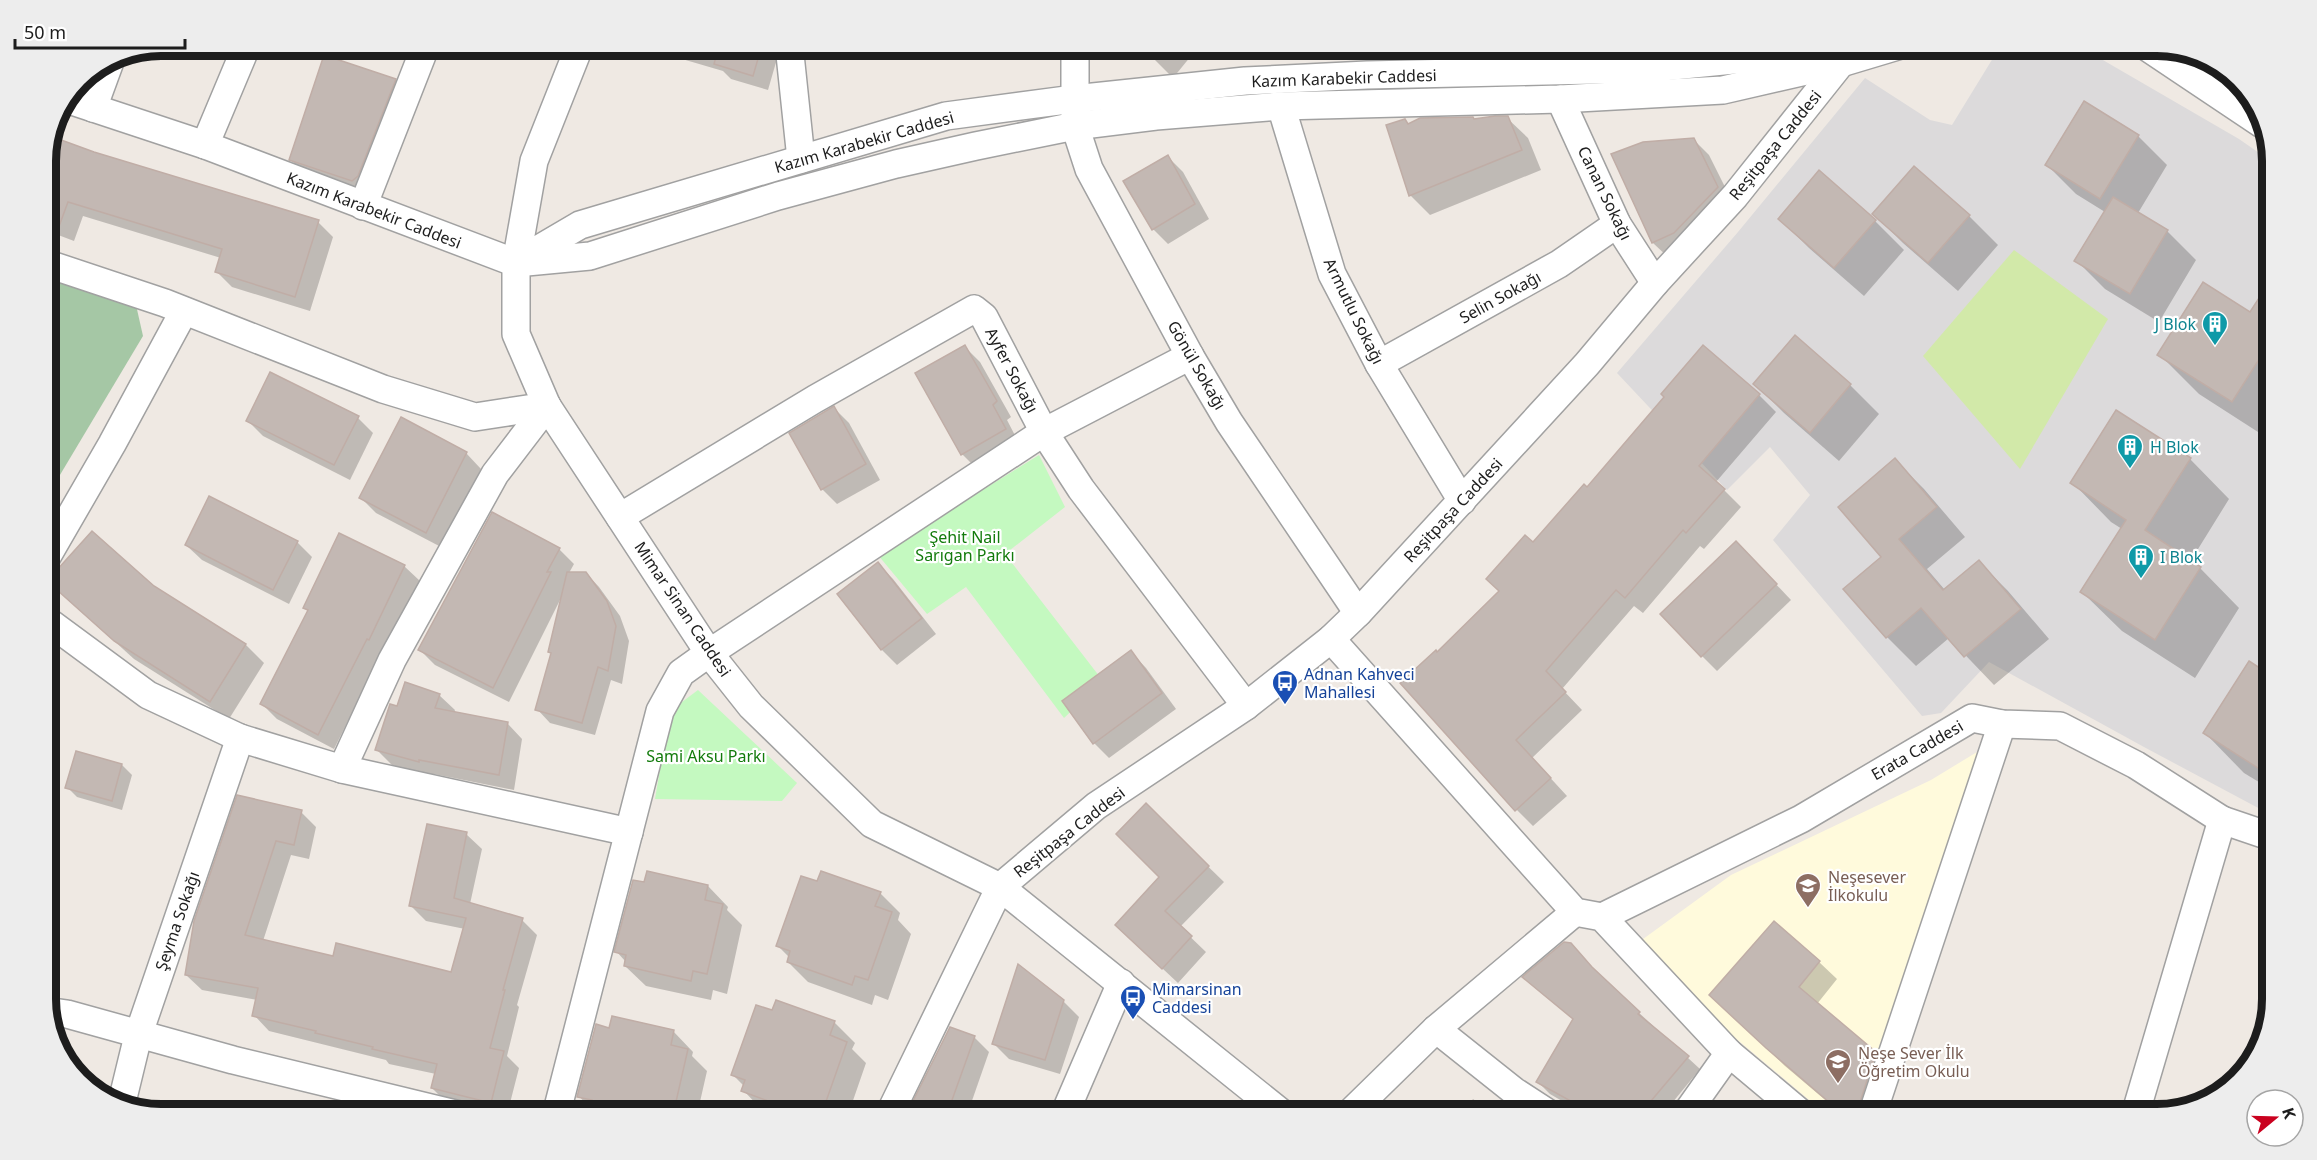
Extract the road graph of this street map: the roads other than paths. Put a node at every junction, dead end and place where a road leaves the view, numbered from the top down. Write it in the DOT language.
graph roads {
  1 [pos="242,56"];
  2 [pos="422,56"];
  3 [pos="576,56"];
  4 [pos="790,56"];
  5 [pos="1075,56"];
  6 [pos="1763,56"];
  7 [pos="1834,56"];
  8 [pos="1839,56"];
  9 [pos="2161,56"];
  10 [pos="100,75"];
  11 [pos="1074,99"];
  12 [pos="1560,99"];
  13 [pos="81,104"];
  14 [pos="1281,106"];
  15 [pos="2252,118"];
  16 [pos="1076,126"];
  17 [pos="205,145"];
  18 [pos="801,159"];
  19 [pos="363,206"];
  20 [pos="1617,224"];
  21 [pos="516,263"];
  22 [pos="56,267"];
  23 [pos="1655,282"];
  24 [pos="184,311"];
  25 [pos="1190,356"];
  26 [pos="1379,364"];
  27 [pos="547,406"];
  28 [pos="1044,432"];
  29 [pos="1462,501"];
  30 [pos="620,517"];
  31 [pos="56,541"];
  32 [pos="1358,613"];
  33 [pos="56,628"];
  34 [pos="1331,639"];
  35 [pos="708,653"];
  36 [pos="1246,706"];
  37 [pos="2002,724"];
  38 [pos="240,738"];
  39 [pos="342,769"];
  40 [pos="2222,820"];
  41 [pos="629,832"];
  42 [pos="2262,834"];
  43 [pos="1000,887"];
  44 [pos="1575,912"];
  45 [pos="1602,917"];
  46 [pos="1120,983"];
  47 [pos="57,1013"];
  48 [pos="1436,1029"];
  49 [pos="138,1036"];
  50 [pos="1729,1053"];
  51 [pos="123,1097"];
  52 [pos="419,1105"];
  53 [pos="559,1105"];
  54 [pos="893,1105"];
  55 [pos="1068,1105"];
  56 [pos="1272,1105"];
  57 [pos="1358,1105"];
  58 [pos="1536,1105"];
  59 [pos="1692,1105"];
  60 [pos="1791,1105"];
  61 [pos="1875,1105"];
  62 [pos="2138,1105"];
  1 -- 17 [label="street"];
  2 -- 19 [label="street"];
  3 -- 21 [label="street, Mimar Sinan Caddesi"];
  4 -- 18 [label="street"];
  5 -- 11 [label="street, Gönül Sokağı"];
  6 -- 11 [label="street, Kazım Karabekir Caddesi"];
  7 -- 12 [label="street"];
  8 -- 23 [label="street, Reşitpaşa Caddesi"];
  9 -- 15 [label="street"];
  10 -- 13 [label="street"];
  11 -- 16 [label="street, Gönül Sokağı"];
  11 -- 18 [label="street, Kazım Karabekir Caddesi"];
  12 -- 14 [label="street"];
  12 -- 20 [label="street, Canan Sokağı"];
  13 -- 17 [label="street, Kazım Karabekir Caddesi"];
  14 -- 16 [label="street"];
  14 -- 26 [label="street, Armutlu Sokağı"];
  16 -- 21 [label="street"];
  16 -- 25 [label="street, Gönül Sokağı"];
  17 -- 19 [label="street, Kazım Karabekir Caddesi"];
  18 -- 21 [label="street, Kazım Karabekir Caddesi"];
  19 -- 21 [label="street, Kazım Karabekir Caddesi"];
  20 -- 23 [label="street, Canan Sokağı"];
  20 -- 26 [label="street, Selin Sokağı"];
  21 -- 27 [label="street, Mimar Sinan Caddesi"];
  22 -- 24 [label="street"];
  23 -- 29 [label="street, Reşitpaşa Caddesi"];
  24 -- 27 [label="street"];
  24 -- 31 [label="street"];
  25 -- 28 [label="street"];
  25 -- 32 [label="street, Gönül Sokağı"];
  26 -- 29 [label="street, Armutlu Sokağı"];
  27 -- 30 [label="street, Mimar Sinan Caddesi"];
  27 -- 39 [label="street"];
  28 -- 30 [label="street, Ayfer Sokağı"];
  28 -- 35 [label="street"];
  28 -- 36 [label="street, Ayfer Sokağı"];
  29 -- 32 [label="street, Reşitpaşa Caddesi"];
  30 -- 35 [label="street, Mimar Sinan Caddesi"];
  32 -- 34 [label="street, Reşitpaşa Caddesi"];
  33 -- 38 [label="street"];
  34 -- 36 [label="street, Reşitpaşa Caddesi"];
  34 -- 44 [label="street"];
  35 -- 41 [label="street"];
  35 -- 43 [label="street, Mimar Sinan Caddesi"];
  36 -- 43 [label="street, Reşitpaşa Caddesi"];
  37 -- 40 [label="street, Erata Caddesi"];
  37 -- 45 [label="street, Erata Caddesi"];
  37 -- 61 [label="street"];
  38 -- 39 [label="street"];
  38 -- 49 [label="street, Şeyma Sokağı"];
  39 -- 41 [label="street"];
  40 -- 42 [label="street, Erata Caddesi"];
  40 -- 62 [label="street"];
  41 -- 53 [label="street"];
  43 -- 46 [label="street, Mimar Sinan Caddesi"];
  43 -- 54 [label="street"];
  44 -- 45 [label="street"];
  44 -- 48 [label="street"];
  45 -- 50 [label="street"];
  46 -- 55 [label="street"];
  46 -- 56 [label="street, Mimar Sinan Caddesi"];
  47 -- 49 [label="street"];
  48 -- 57 [label="street"];
  48 -- 58 [label="street"];
  49 -- 51 [label="street, Şeyma Sokağı"];
  49 -- 52 [label="street"];
  50 -- 59 [label="street"];
  50 -- 60 [label="street"];
}
